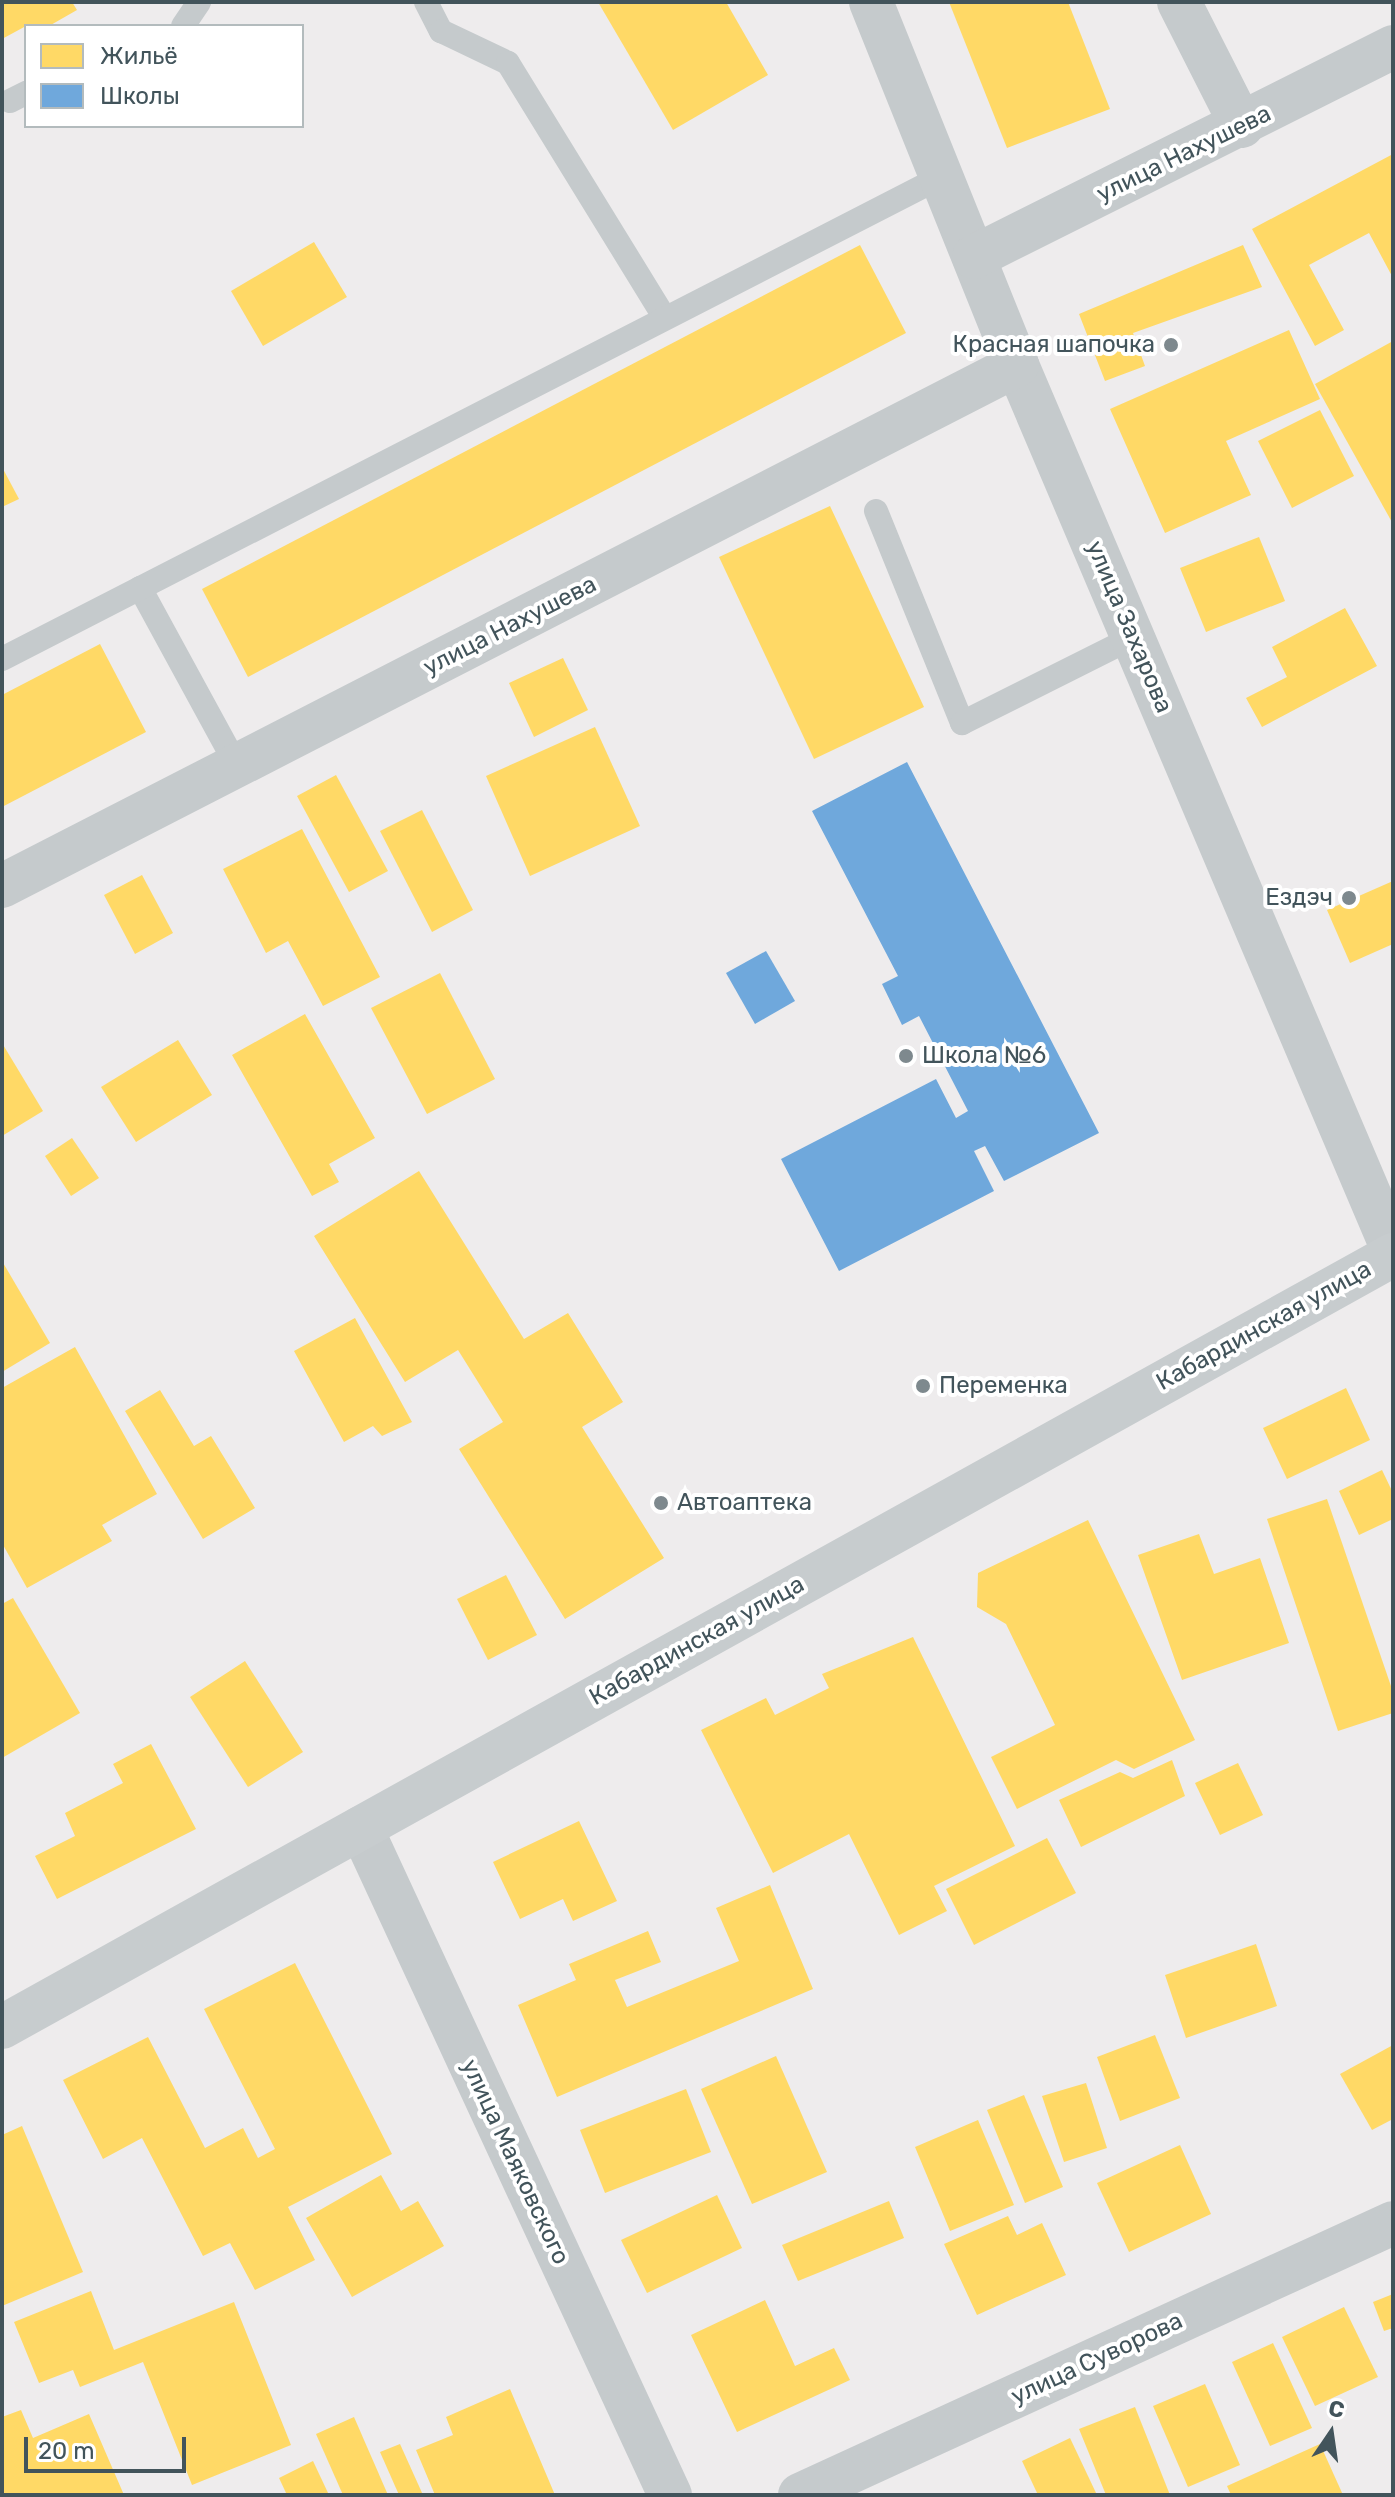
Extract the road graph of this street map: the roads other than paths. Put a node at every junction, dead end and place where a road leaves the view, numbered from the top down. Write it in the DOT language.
graph roads {
  1 [pos="199,2"];
  2 [pos="426,2"];
  3 [pos="871,2"];
  4 [pos="1179,2"];
  5 [pos="184,24"];
  6 [pos="1393,47"];
  7 [pos="1242,126"];
  8 [pos="941,177"];
  9 [pos="974,257"];
  10 [pos="665,318"];
  11 [pos="1017,365"];
  12 [pos="876,511"];
  13 [pos="140,588"];
  14 [pos="1134,637"];
  15 [pos="2,659"];
  16 [pos="237,766"];
  17 [pos="2,886"];
  18 [pos="1393,1252"];
  19 [pos="361,1828"];
  20 [pos="2,2027"];
  21 [pos="1393,2223"];
  22 [pos="670,2495"];
  23 [pos="800,2495"];
  1 -- 5 [label="lane"];
  2 -- 10 [label="lane"];
  3 -- 8 [label="street, улица Захарова"];
  4 -- 7 [label="street"];
  6 -- 7 [label="street, улица Нахушева"];
  7 -- 9 [label="street, улица Нахушева"];
  8 -- 9 [label="street, улица Захарова"];
  8 -- 10 [label="lane"];
  9 -- 11 [label="street, улица Захарова"];
  10 -- 13 [label="lane"];
  11 -- 14 [label="street, улица Захарова"];
  11 -- 16 [label="street, улица Нахушева"];
  12 -- 14 [label="lane"];
  13 -- 15 [label="lane"];
  13 -- 16 [label="lane"];
  14 -- 18 [label="street, улица Захарова"];
  16 -- 17 [label="street, улица Нахушева"];
  18 -- 19 [label="street, Кабардинская улица"];
  19 -- 20 [label="street, Кабардинская улица"];
  19 -- 22 [label="street, улица Маяковского"];
  21 -- 23 [label="street, улица Суворова"];
}
